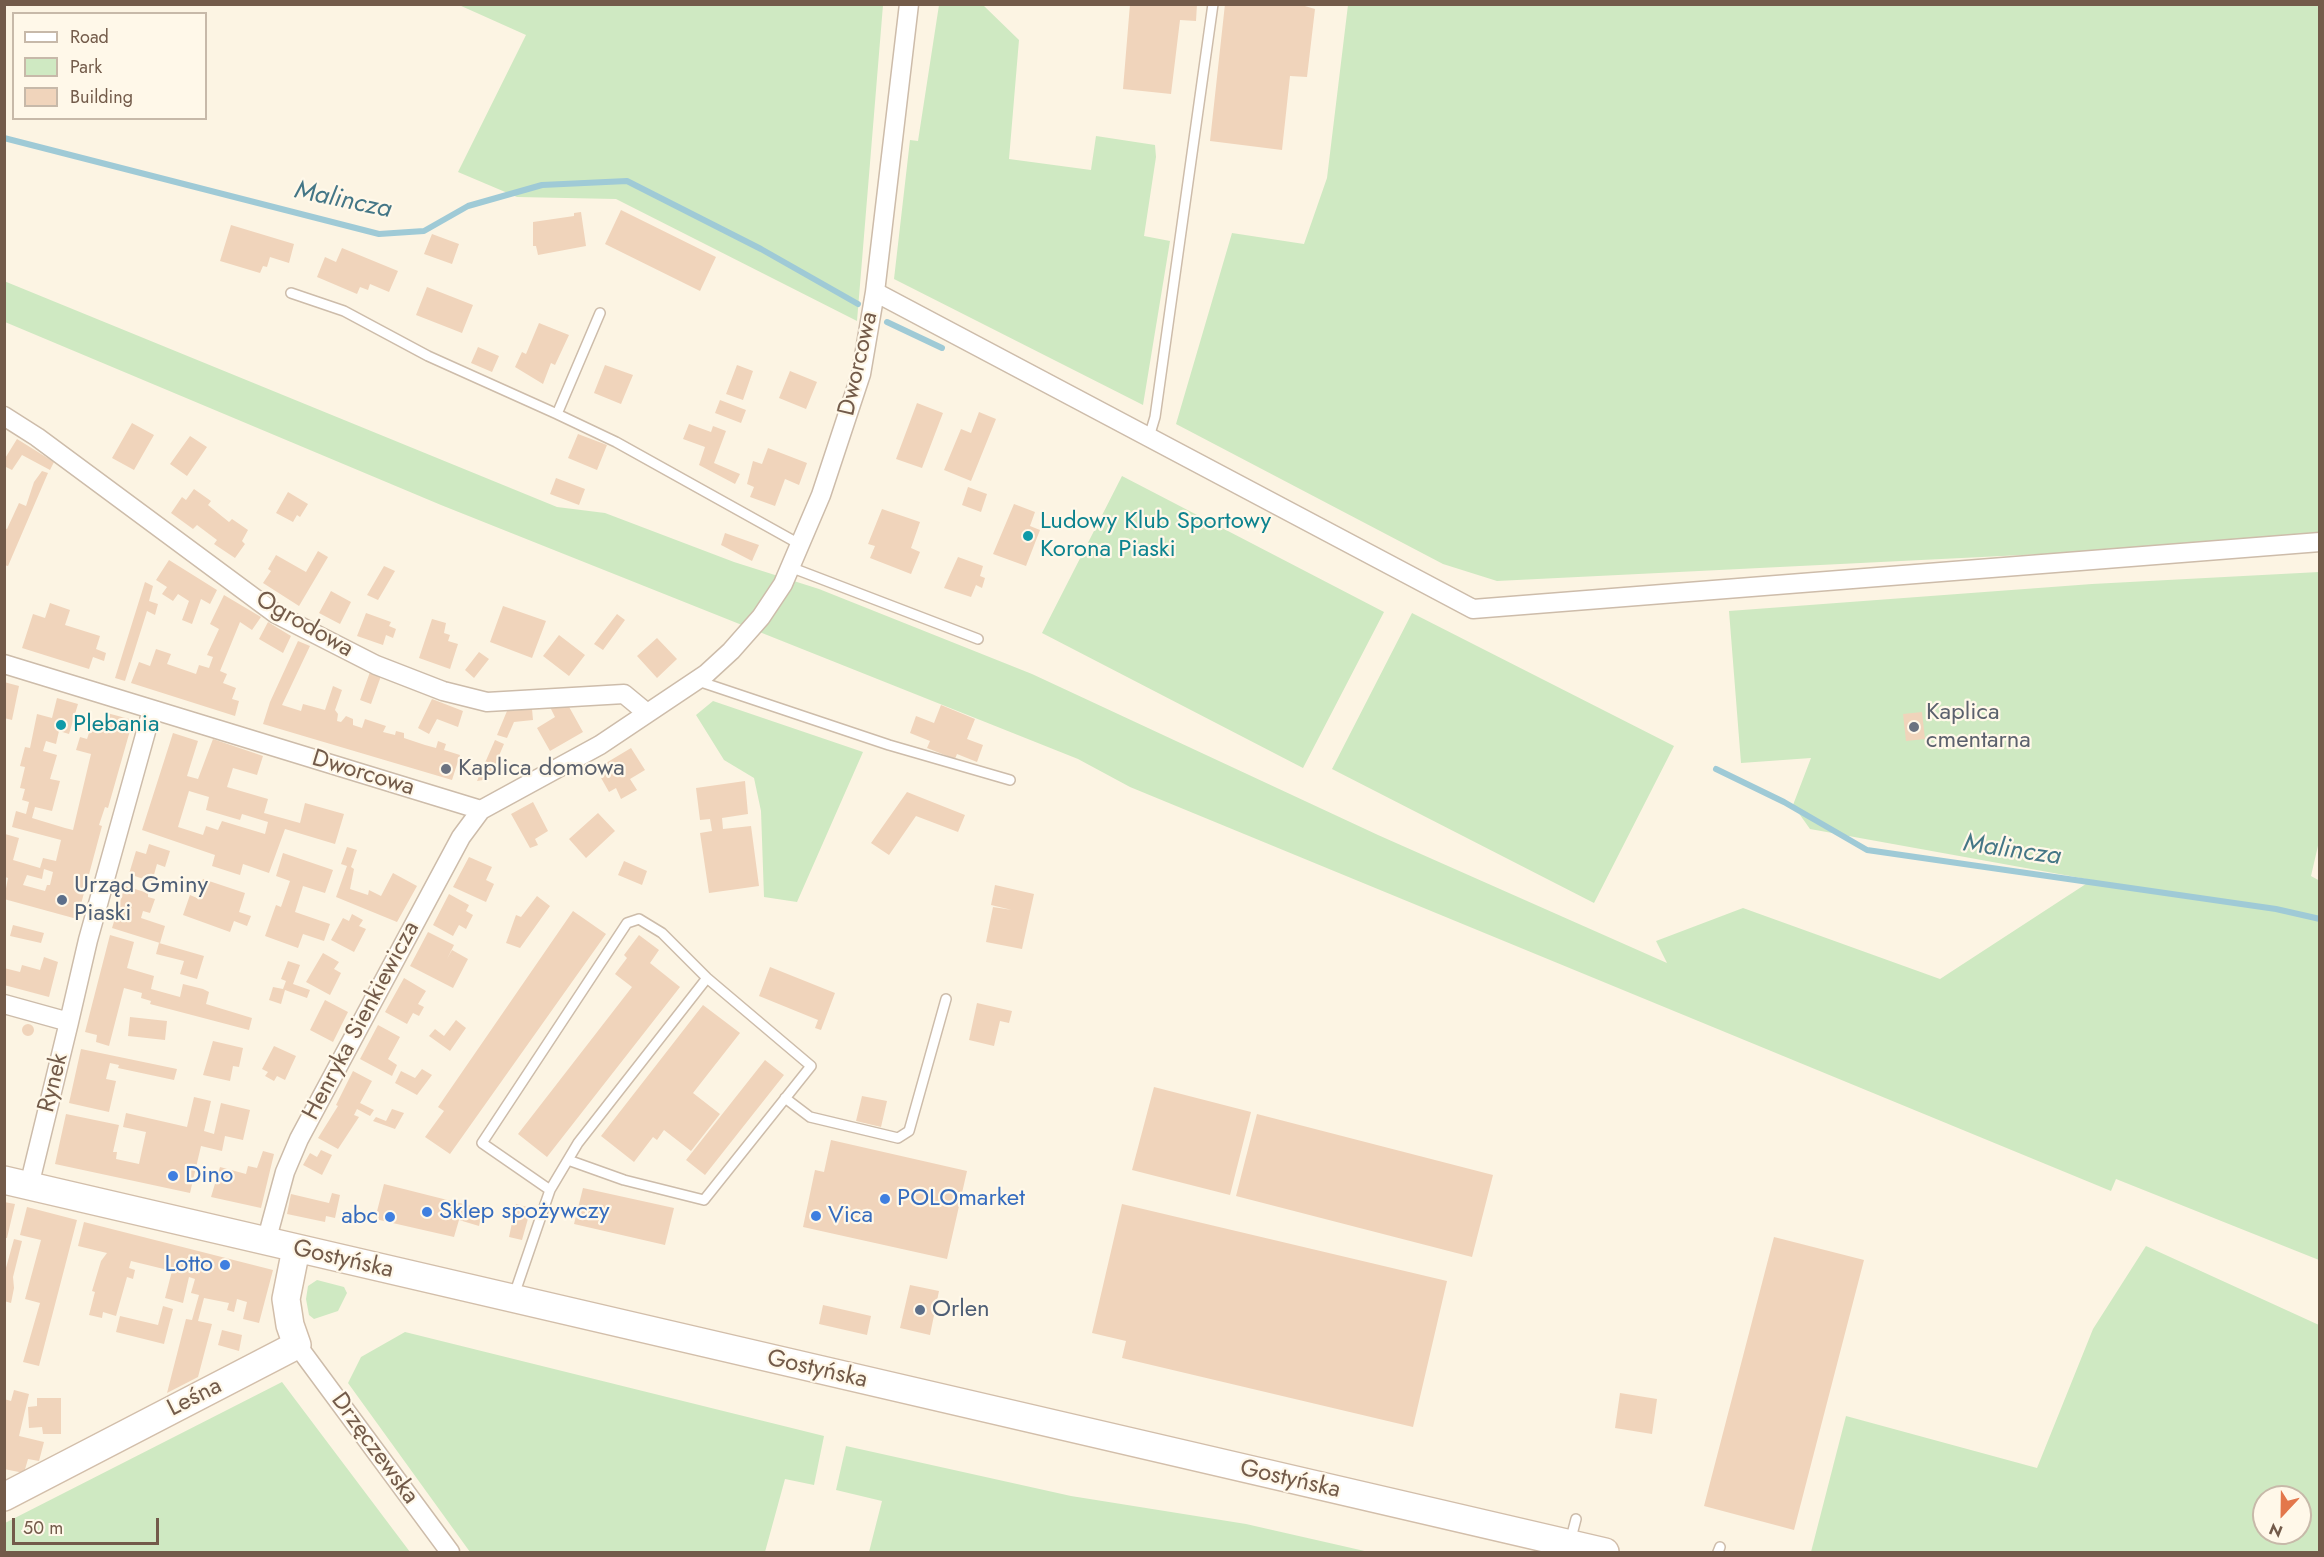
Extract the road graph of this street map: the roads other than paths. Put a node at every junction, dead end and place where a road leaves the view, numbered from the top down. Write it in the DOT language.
graph roads {
  1 [pos="909,4"];
  2 [pos="1213,4"];
  3 [pos="875,292"];
  4 [pos="291,293"];
  5 [pos="600,314"];
  6 [pos="557,414"];
  7 [pos="4,416"];
  8 [pos="1149,437"];
  9 [pos="2319,542"];
  10 [pos="801,545"];
  11 [pos="790,567"];
  12 [pos="978,639"];
  13 [pos="4,664"];
  14 [pos="697,680"];
  15 [pos="152,710"];
  16 [pos="647,713"];
  17 [pos="1010,780"];
  18 [pos="481,810"];
  19 [pos="707,978"];
  20 [pos="946,999"];
  21 [pos="4,1004"];
  22 [pos="69,1022"];
  23 [pos="785,1098"];
  24 [pos="568,1160"];
  25 [pos="17,1183"];
  26 [pos="550,1190"];
  27 [pos="266,1242"];
  28 [pos="296,1249"];
  29 [pos="513,1300"];
  30 [pos="297,1345"];
  31 [pos="4,1497"];
  32 [pos="450,1552"];
  33 [pos="1605,1552"];
  1 -- 3 [label="street, Dworcowa"];
  2 -- 8 [label="lane"];
  3 -- 8 [label="street"];
  3 -- 10 [label="street, Dworcowa"];
  4 -- 6 [label="lane"];
  5 -- 6 [label="lane"];
  6 -- 10 [label="lane"];
  7 -- 16 [label="street, Ogrodowa"];
  8 -- 9 [label="street"];
  10 -- 11 [label="street, Dworcowa"];
  11 -- 12 [label="lane"];
  11 -- 14 [label="street, Dworcowa"];
  13 -- 15 [label="street, Dworcowa"];
  14 -- 16 [label="street, Dworcowa"];
  14 -- 17 [label="lane"];
  15 -- 18 [label="street, Dworcowa"];
  15 -- 22 [label="street"];
  16 -- 18 [label="street, Dworcowa"];
  18 -- 27 [label="street, Henryka Sienkiewicza"];
  19 -- 23 [label="lane"];
  19 -- 24 [label="lane"];
  19 -- 26 [label="lane"];
  20 -- 23 [label="lane"];
  21 -- 22 [label="street, Rynek"];
  22 -- 25 [label="street, Rynek"];
  23 -- 24 [label="lane"];
  24 -- 26 [label="lane"];
  25 -- 27 [label="street, Gostyńska"];
  26 -- 29 [label="lane"];
  27 -- 28 [label="street, Gostyńska"];
  28 -- 29 [label="street, Gostyńska"];
  28 -- 30 [label="street"];
  29 -- 33 [label="street, Gostyńska"];
  30 -- 31 [label="street, Leśna"];
  30 -- 32 [label="street, Drzęczewska"];
}
